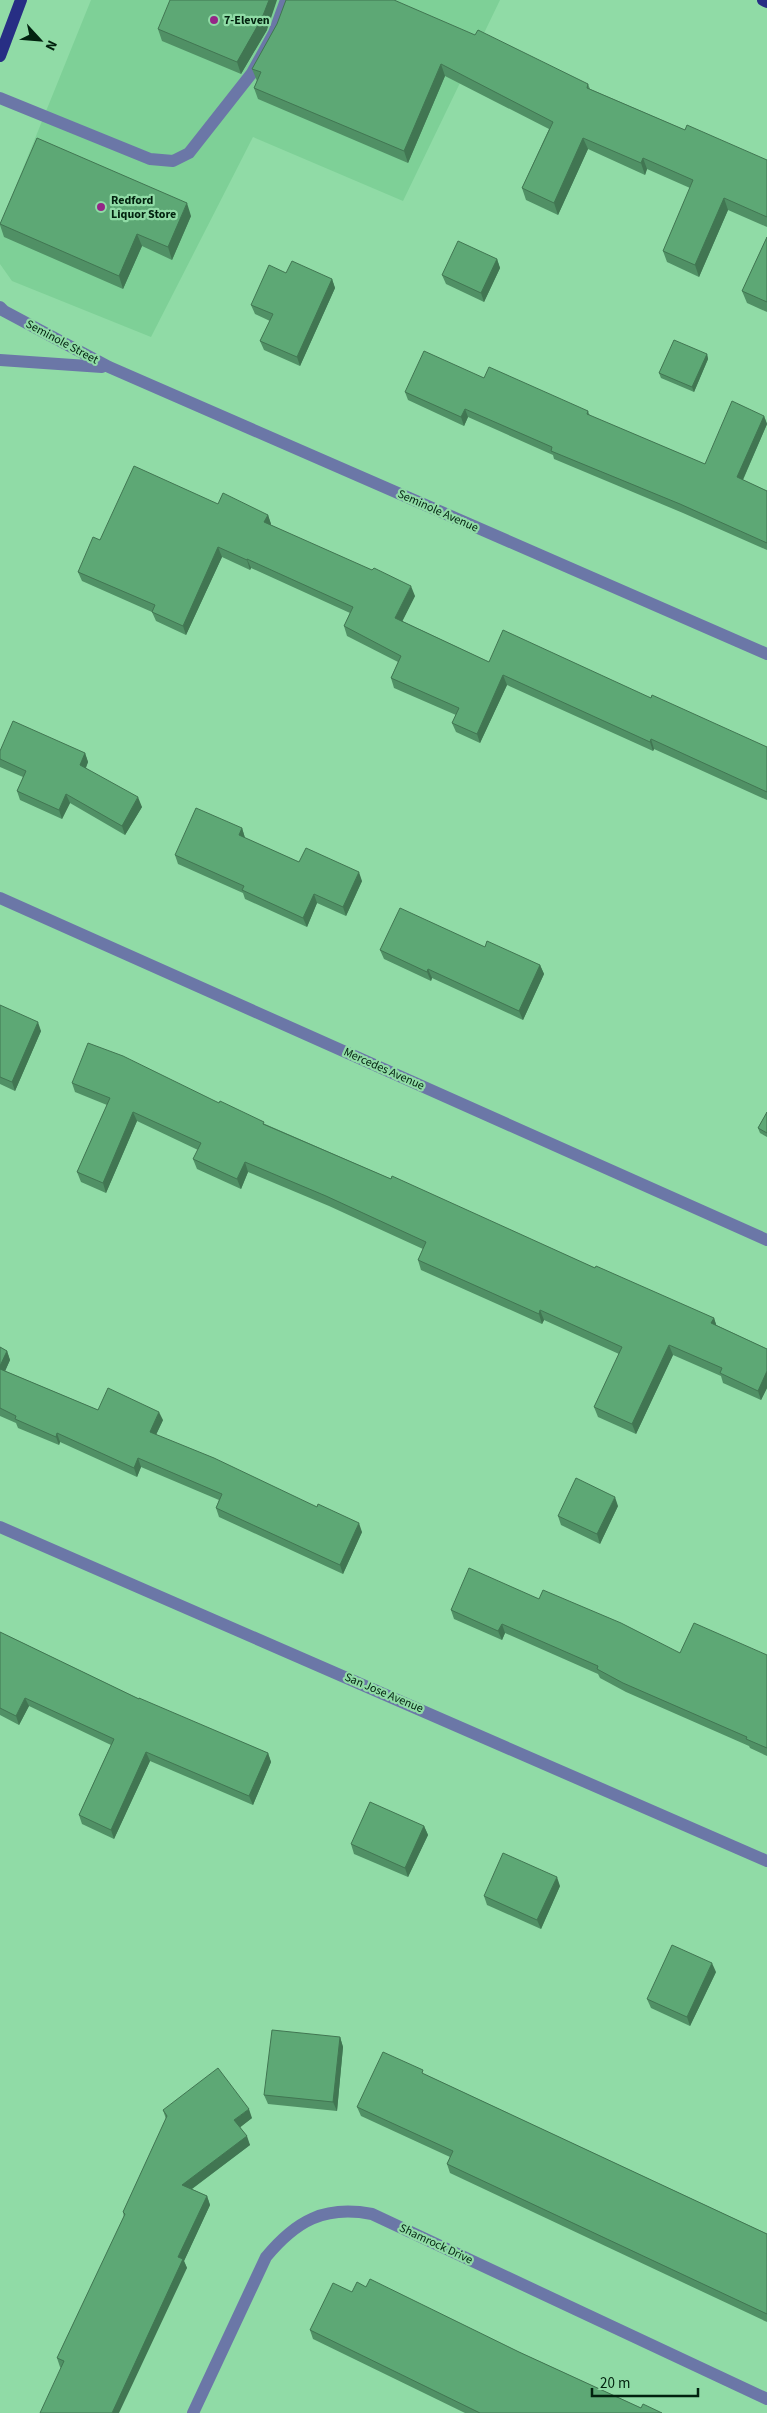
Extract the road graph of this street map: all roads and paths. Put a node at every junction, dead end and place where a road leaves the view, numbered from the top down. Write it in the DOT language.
graph roads {
  1 [pos="21,0"];
  2 [pos="286,0"];
  3 [pos="763,0"];
  4 [pos="767,2"];
  5 [pos="0,56"];
  6 [pos="0,98"];
  7 [pos="0,307"];
  8 [pos="0,360"];
  9 [pos="109,367"];
  10 [pos="767,654"];
  11 [pos="0,898"];
  12 [pos="767,1240"];
  13 [pos="0,1527"];
  14 [pos="767,1861"];
  15 [pos="767,2399"];
  16 [pos="193,2413"];
  1 -- 5 [label="main road"];
  2 -- 6 [label="street"];
  3 -- 4 [label="main road"];
  7 -- 9 [label="street, Seminole Street"];
  8 -- 9 [label="street, Seminole Street"];
  9 -- 10 [label="street, Seminole Avenue"];
  11 -- 12 [label="street, Mercedes Avenue"];
  13 -- 14 [label="street, San Jose Avenue"];
  15 -- 16 [label="street, Shamrock Drive"];
}
